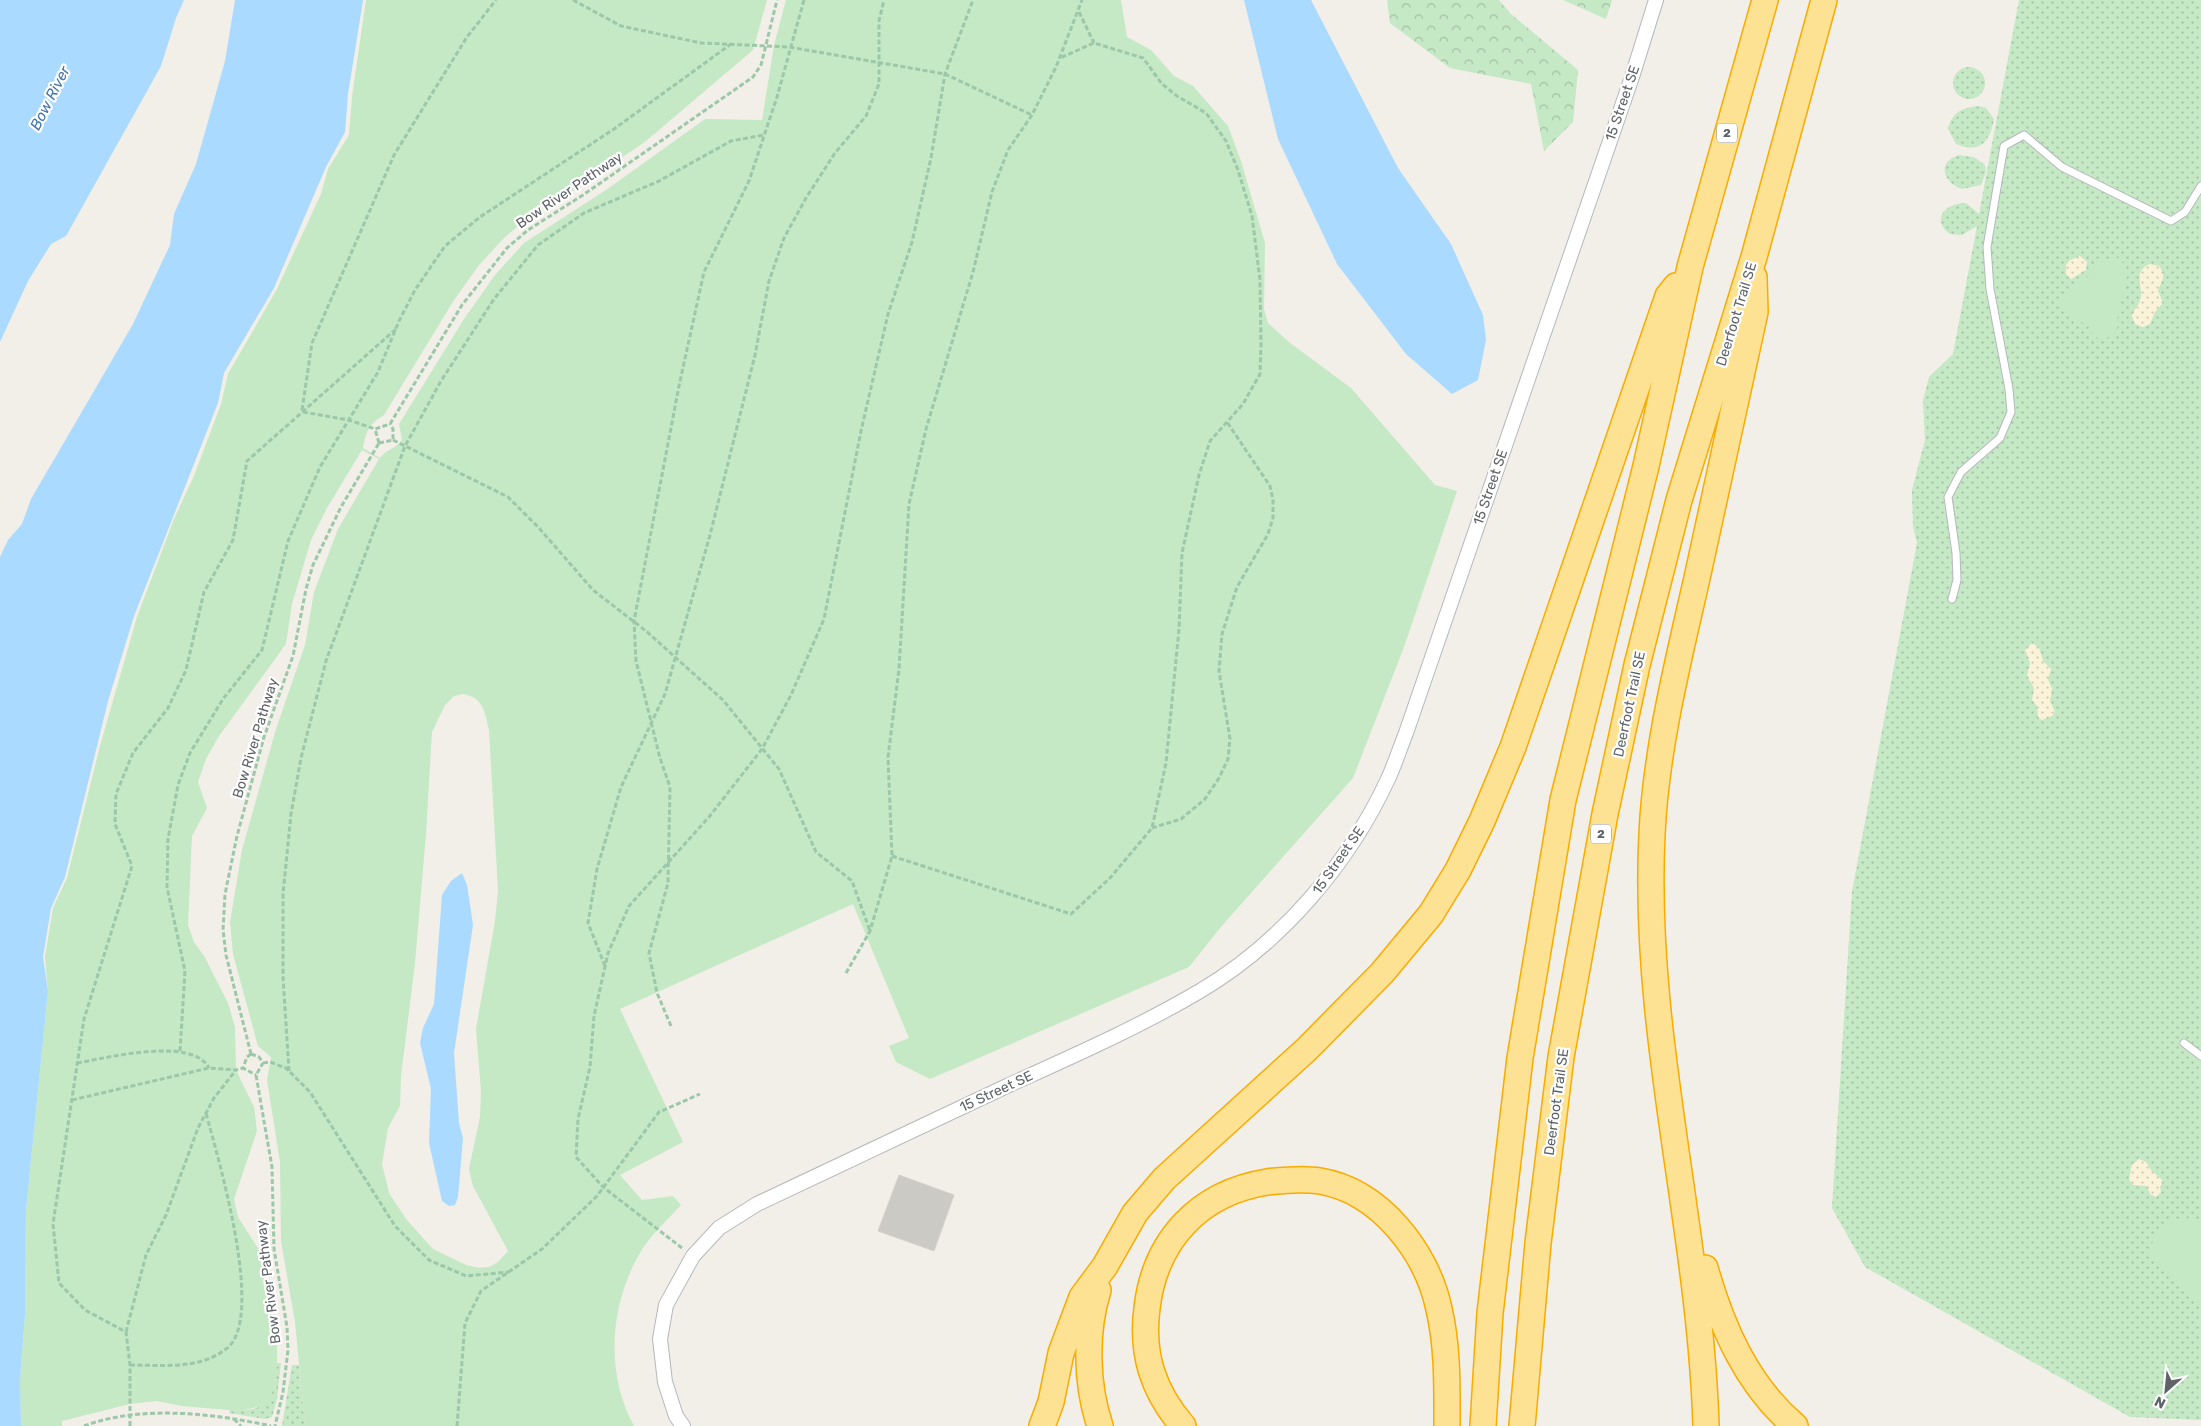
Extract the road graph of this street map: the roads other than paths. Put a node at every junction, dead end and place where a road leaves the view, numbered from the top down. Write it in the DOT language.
graph roads {
  1 [pos="1656,0"];
  2 [pos="1765,0"];
  3 [pos="1824,0"];
  4 [pos="2201,186"];
  5 [pos="1754,257"];
  6 [pos="1690,267"];
  7 [pos="1952,599"];
  8 [pos="2184,1043"];
  9 [pos="2201,1056"];
  10 [pos="1680,1188"];
  11 [pos="1105,1266"];
  12 [pos="683,1426"];
  13 [pos="1042,1426"];
  14 [pos="1100,1426"];
  15 [pos="1183,1426"];
  16 [pos="1447,1426"];
  17 [pos="1483,1426"];
  18 [pos="1522,1426"];
  19 [pos="1706,1426"];
  20 [pos="1795,1426"];
  1 -- 12 [label="street, 15 Street SE"];
  2 -- 6 [label="highway, 2"];
  3 -- 5 [label="highway, Deerfoot Trail SE / 2"];
  4 -- 7 [label="lane"];
  5 -- 10 [label="highway"];
  5 -- 18 [label="highway, Deerfoot Trail SE / 2"];
  6 -- 11 [label="highway"];
  6 -- 17 [label="highway, 2"];
  8 -- 9 [label="lane"];
  10 -- 19 [label="highway"];
  10 -- 20 [label="highway"];
  11 -- 13 [label="highway"];
  11 -- 14 [label="highway"];
  15 -- 16 [label="highway"];
}
